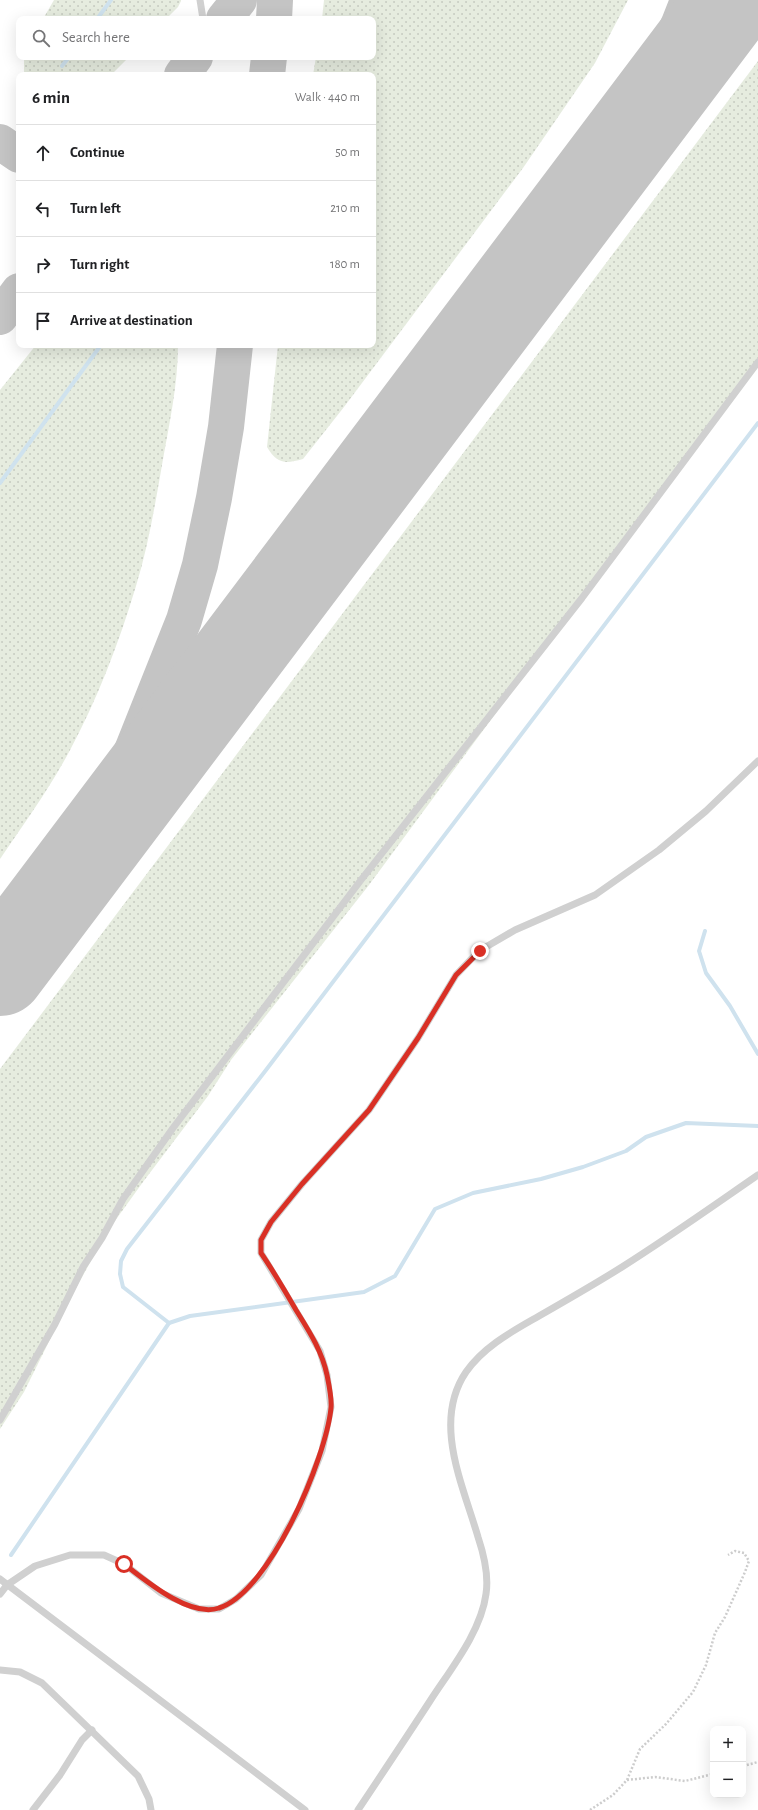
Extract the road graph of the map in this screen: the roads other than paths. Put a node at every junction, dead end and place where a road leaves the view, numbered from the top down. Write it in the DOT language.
graph roads {
  1 [pos="200,0"];
  2 [pos="203,16"];
  3 [pos="758,362"];
  4 [pos="758,761"];
  5 [pos="758,1175"];
  6 [pos="0,1420"];
  7 [pos="0,1579"];
  8 [pos="7,1585"];
  9 [pos="0,1594"];
  10 [pos="0,1670"];
  11 [pos="92,1730"];
  12 [pos="34,1810"];
  13 [pos="151,1810"];
  14 [pos="305,1810"];
  15 [pos="358,1810"];
  1 -- 2 [label="lane"];
  3 -- 6 [label="lane"];
  4 -- 8 [label="lane"];
  5 -- 15 [label="lane"];
  7 -- 8 [label="lane"];
  8 -- 9 [label="lane"];
  8 -- 14 [label="lane"];
  10 -- 11 [label="lane"];
  11 -- 12 [label="lane"];
  11 -- 13 [label="lane"];
}
